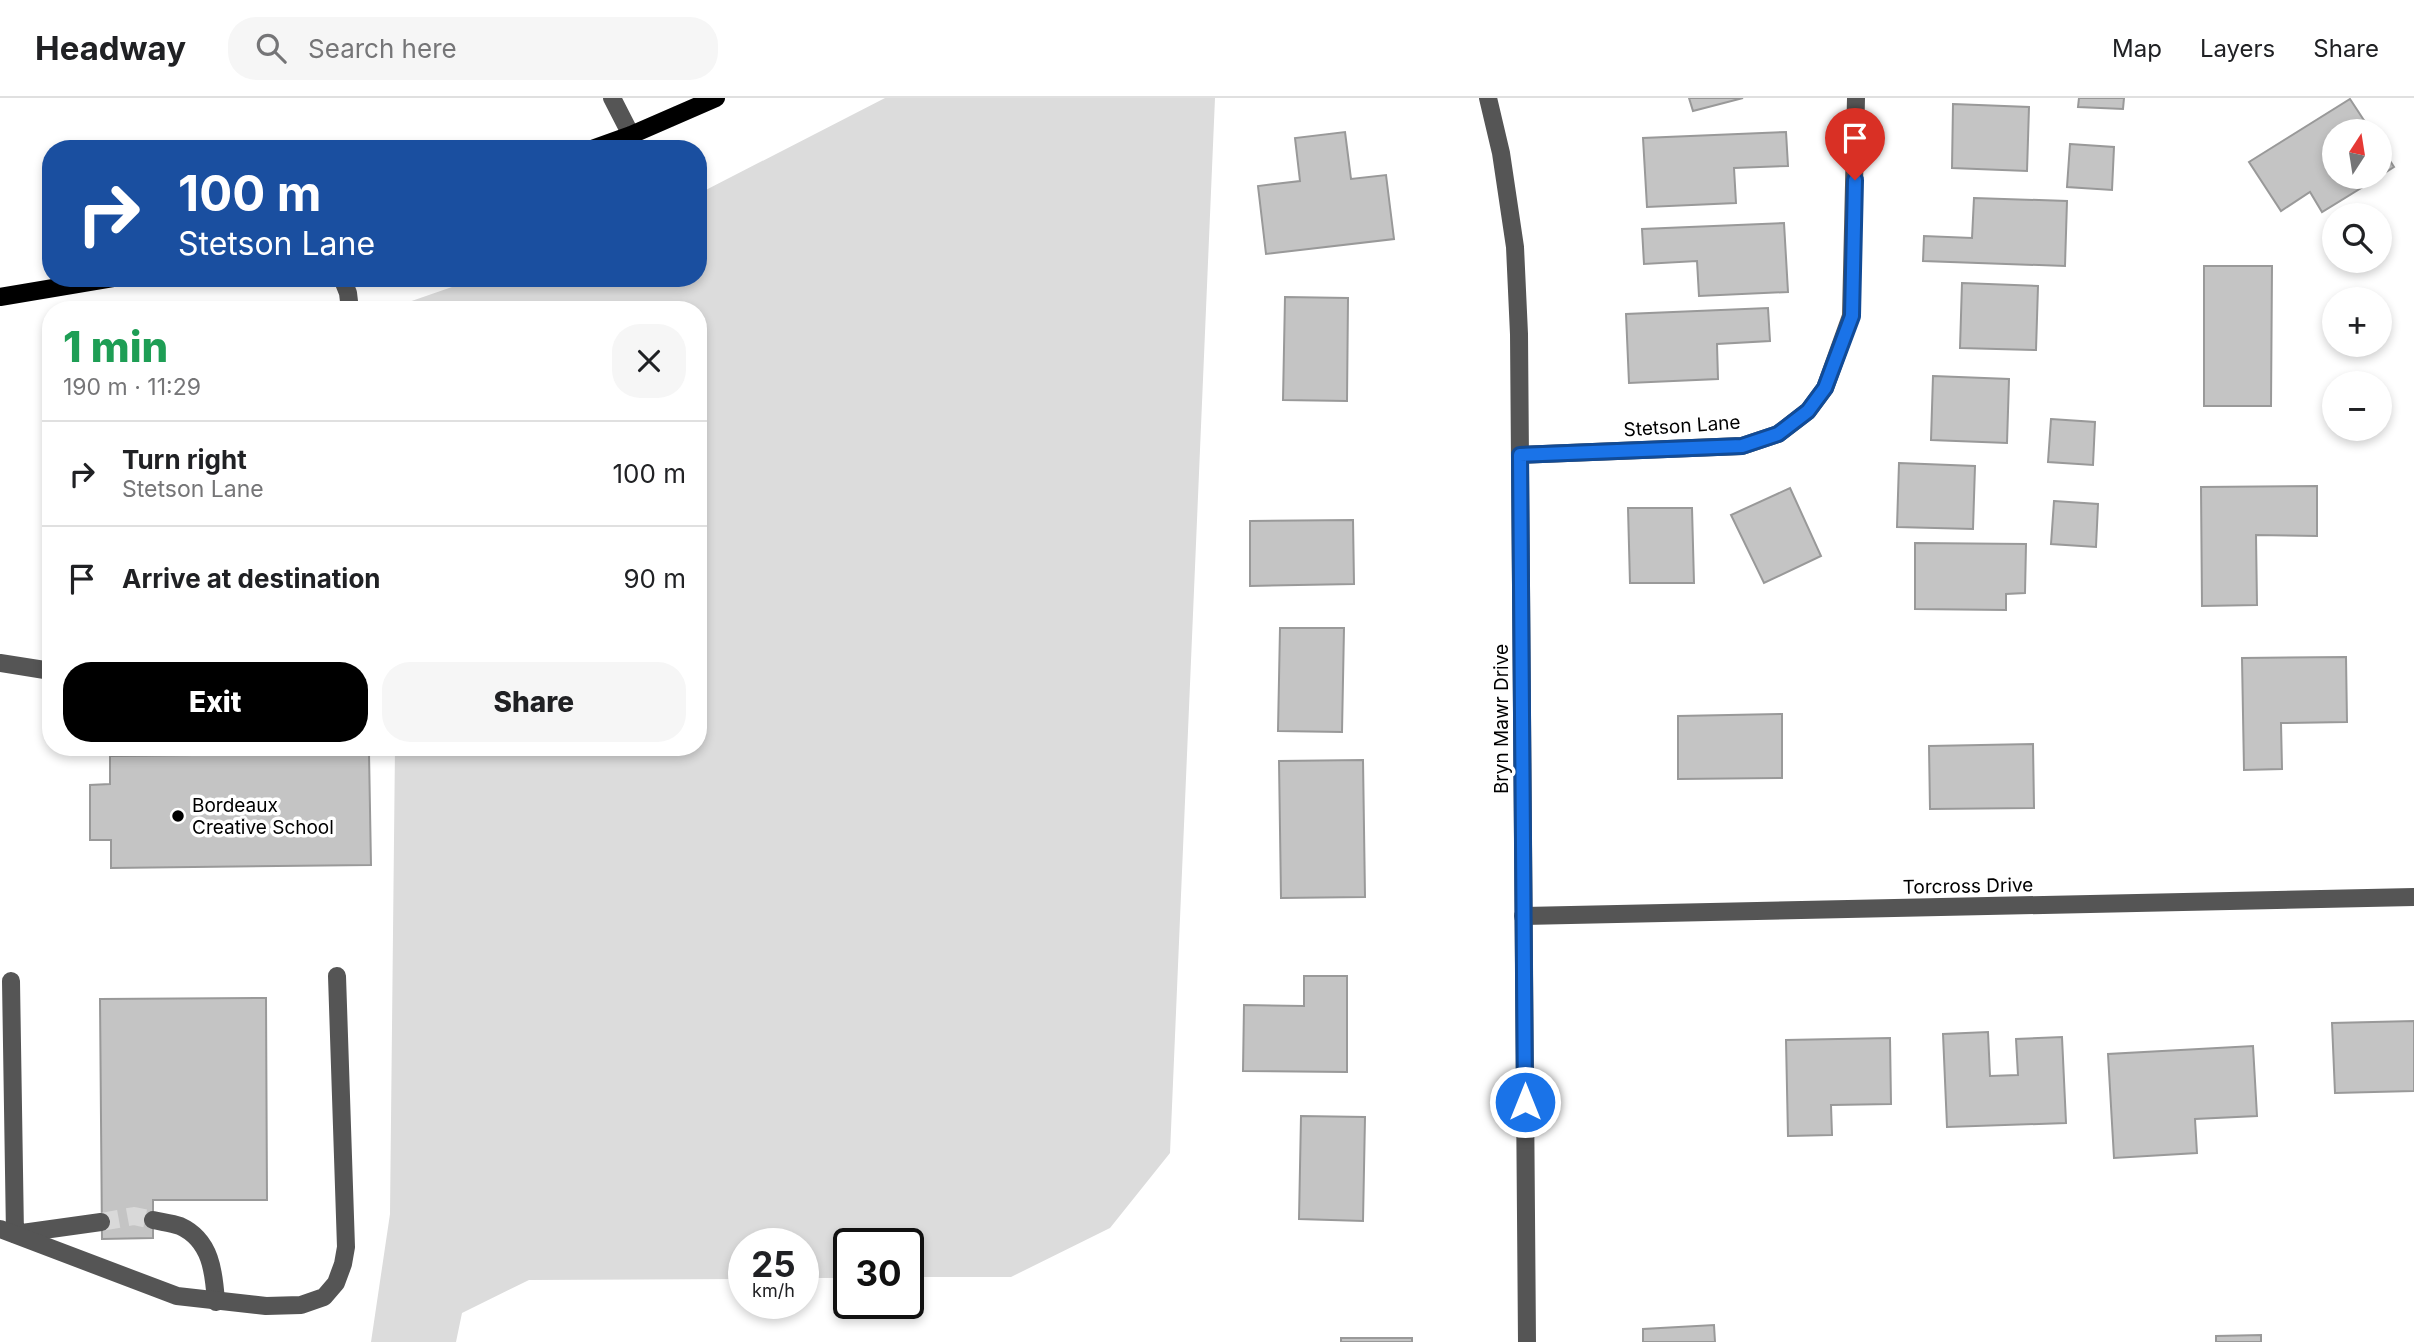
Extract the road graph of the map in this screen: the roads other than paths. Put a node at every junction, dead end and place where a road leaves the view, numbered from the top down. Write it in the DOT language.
graph roads {
  1 [pos="612,98"];
  2 [pos="716,98"];
  3 [pos="1488,98"];
  4 [pos="1856,98"];
  5 [pos="631,135"];
  6 [pos="617,140"];
  7 [pos="60,287"];
  8 [pos="0,297"];
  9 [pos="1520,455"];
  10 [pos="0,663"];
  11 [pos="42,670"];
  12 [pos="2414,897"];
  13 [pos="1523,916"];
  14 [pos="337,975"];
  15 [pos="12,981"];
  16 [pos="153,1220"];
  17 [pos="101,1222"];
  18 [pos="7,1232"];
  19 [pos="216,1302"];
  20 [pos="1527,1342"];
  1 -- 5 [label="street"];
  2 -- 5 [label="main road"];
  3 -- 9 [label="street, Bryn Mawr Drive"];
  4 -- 9 [label="street, Stetson Lane"];
  5 -- 6 [label="main road"];
  7 -- 8 [label="main road"];
  9 -- 13 [label="street, Bryn Mawr Drive"];
  10 -- 11 [label="street"];
  12 -- 13 [label="street, Torcross Drive"];
  13 -- 20 [label="street, Bryn Mawr Drive"];
  14 -- 19 [label="street"];
  15 -- 18 [label="street"];
  16 -- 19 [label="street"];
  17 -- 18 [label="street"];
  18 -- 19 [label="street"];
}
